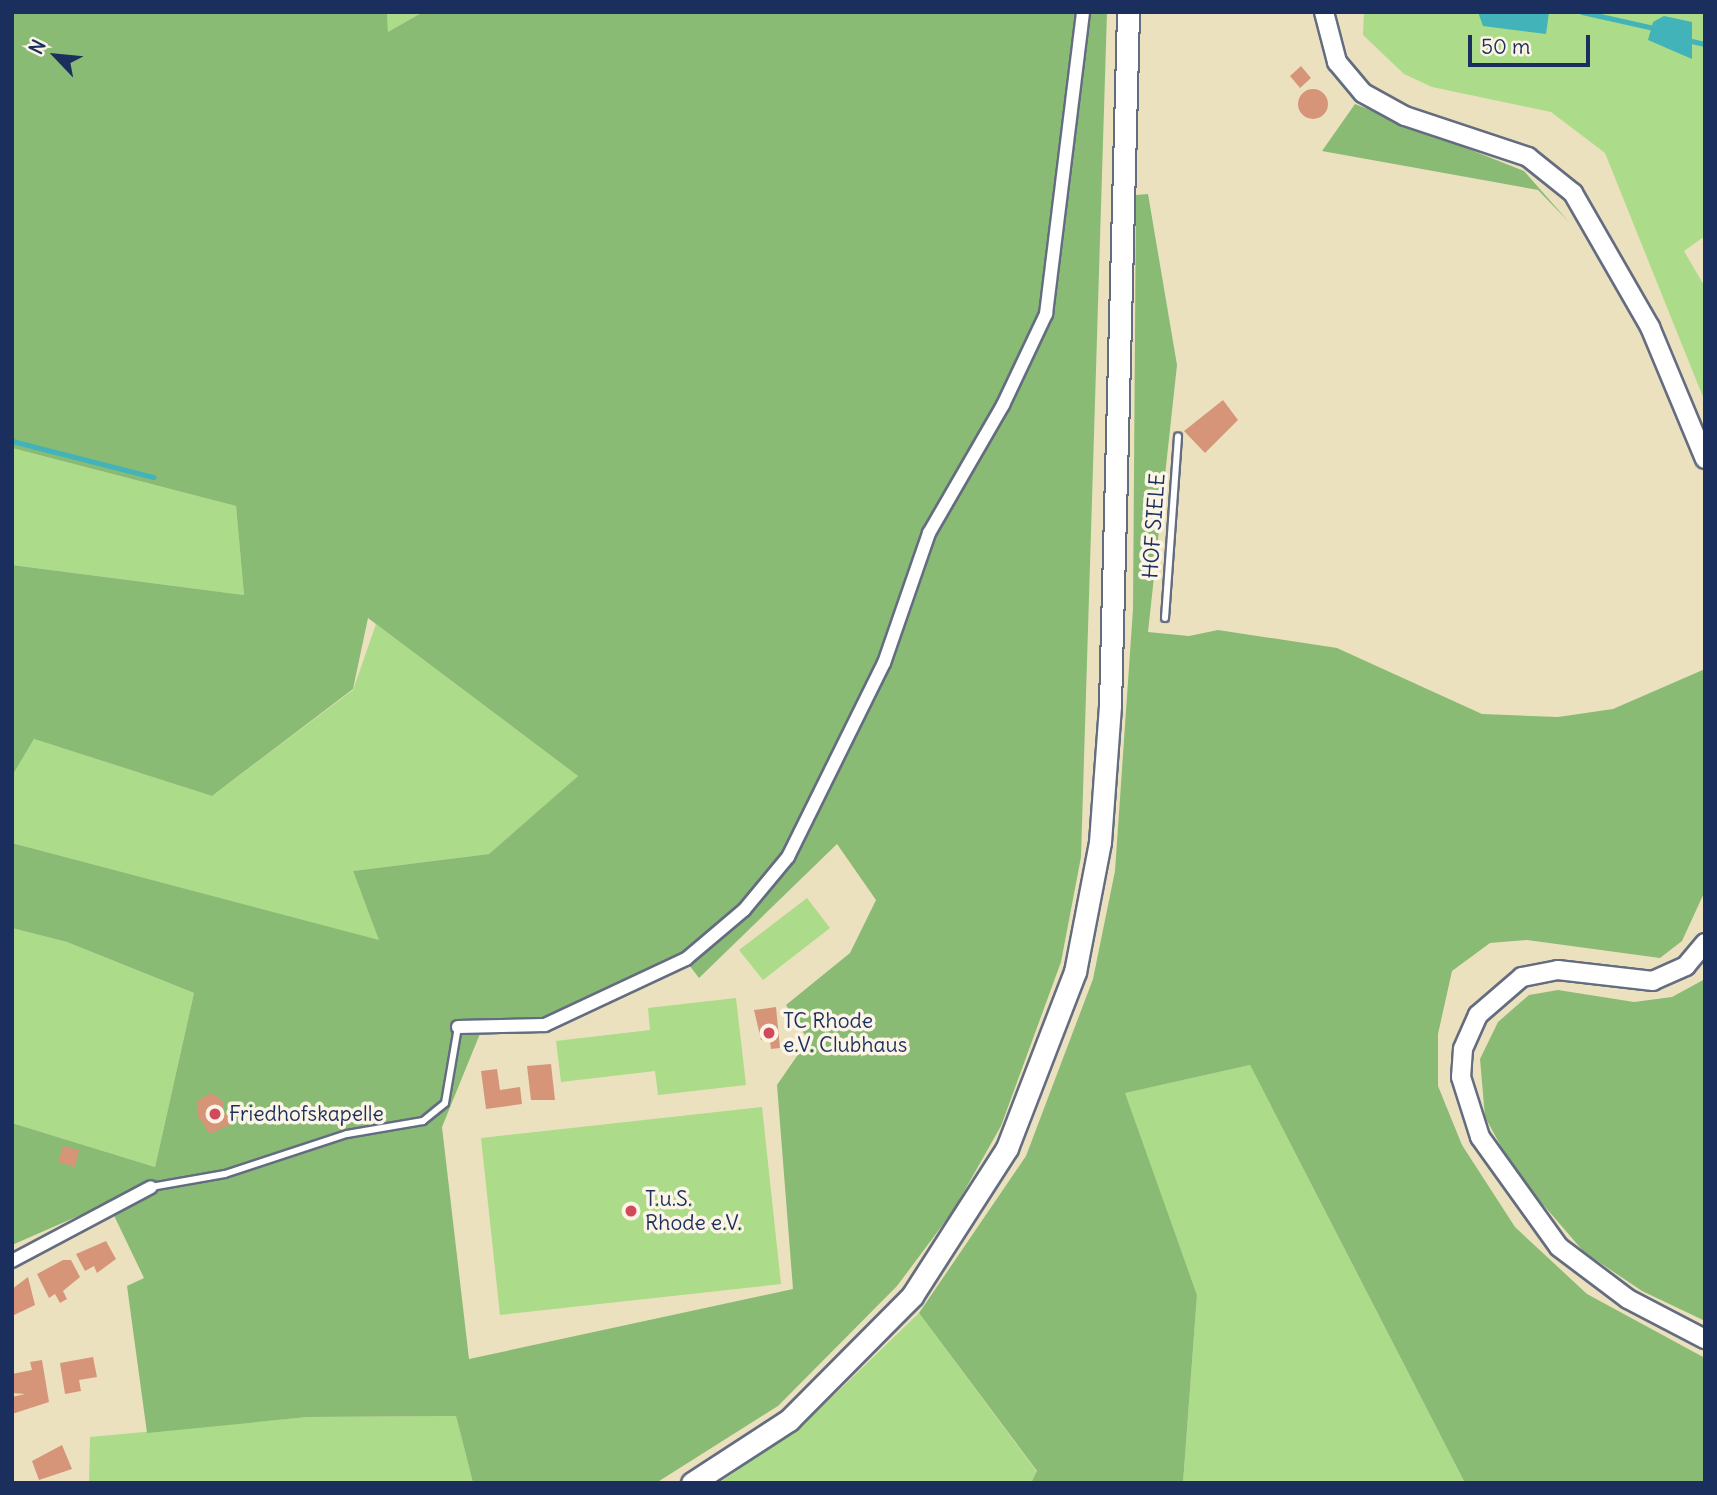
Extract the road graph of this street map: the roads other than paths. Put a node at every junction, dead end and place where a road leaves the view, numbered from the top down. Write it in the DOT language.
graph roads {
  1 [pos="1083,12"];
  2 [pos="1128,12"];
  3 [pos="1324,12"];
  4 [pos="1178,436"];
  5 [pos="1705,459"];
  6 [pos="1165,618"];
  7 [pos="1705,943"];
  8 [pos="458,1027"];
  9 [pos="151,1187"];
  10 [pos="12,1261"];
  11 [pos="1705,1339"];
  12 [pos="692,1483"];
  1 -- 8 [label="street"];
  2 -- 12 [label="main road"];
  3 -- 5 [label="street"];
  4 -- 6 [label="lane, HOF SIELE"];
  7 -- 11 [label="street"];
  8 -- 9 [label="lane"];
  9 -- 10 [label="street"];
}
